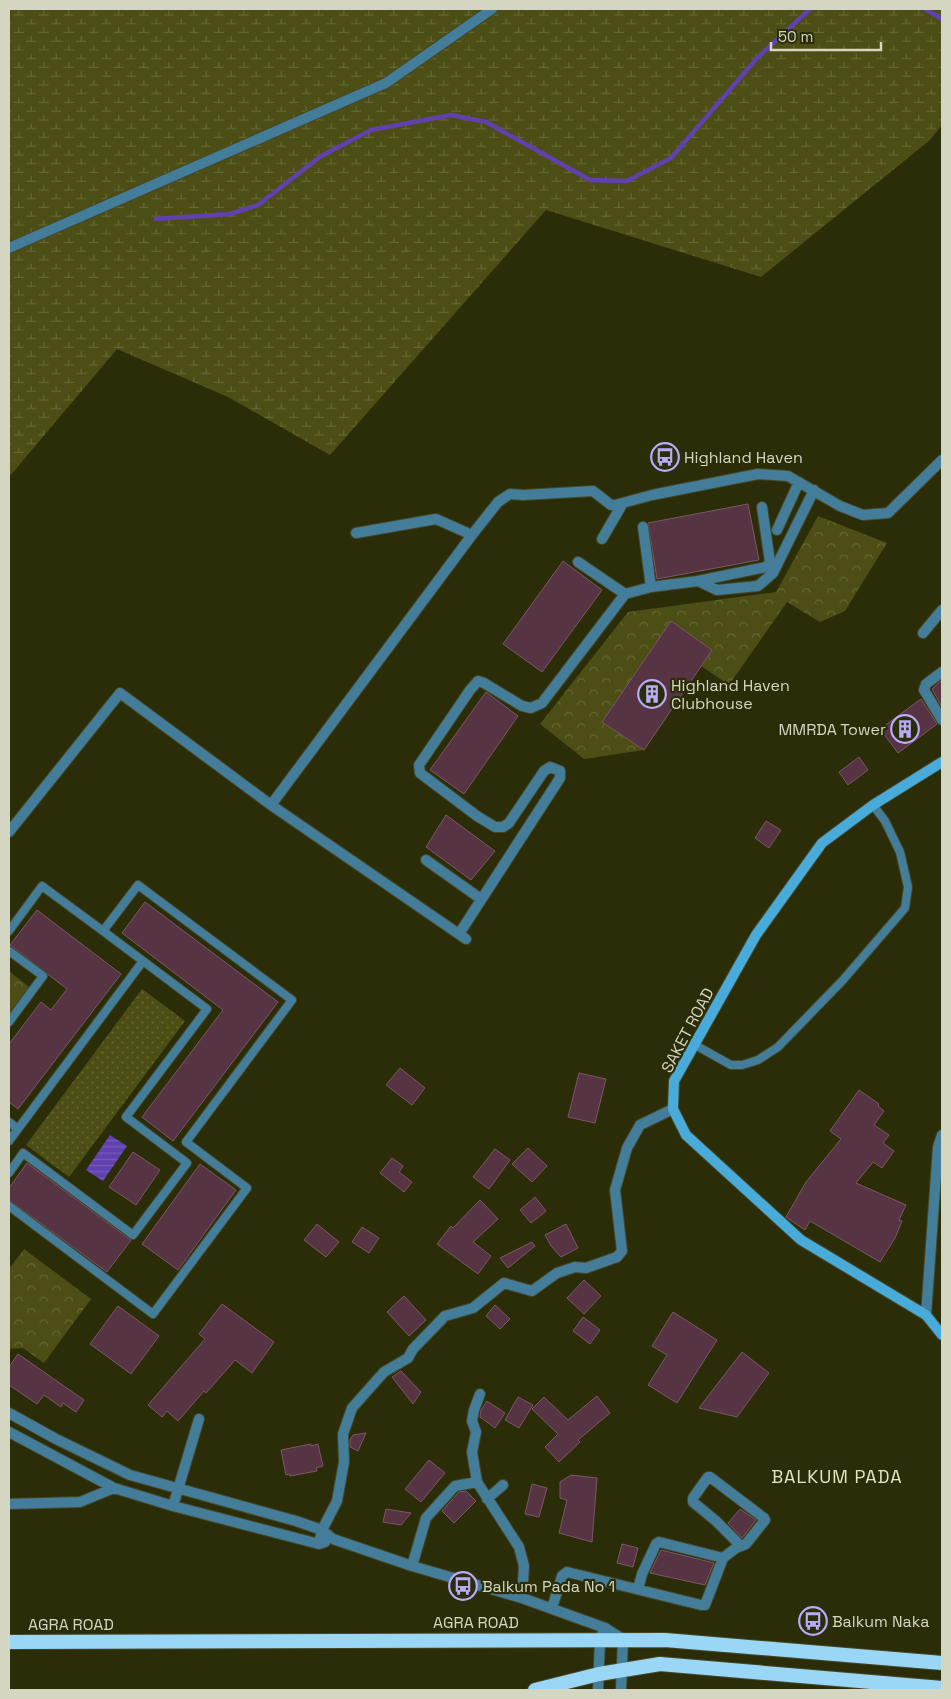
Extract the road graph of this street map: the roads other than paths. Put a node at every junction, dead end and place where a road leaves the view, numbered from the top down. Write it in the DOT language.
graph roads {
  1 [pos="492,9"];
  2 [pos="9,248"];
  3 [pos="942,460"];
  4 [pos="799,482"];
  5 [pos="814,490"];
  6 [pos="623,503"];
  7 [pos="762,507"];
  8 [pos="642,527"];
  9 [pos="777,530"];
  10 [pos="356,533"];
  11 [pos="472,536"];
  12 [pos="602,539"];
  13 [pos="578,562"];
  14 [pos="698,581"];
  15 [pos="651,587"];
  16 [pos="625,594"];
  17 [pos="942,610"];
  18 [pos="923,633"];
  19 [pos="942,672"];
  20 [pos="942,720"];
  21 [pos="942,762"];
  22 [pos="271,805"];
  23 [pos="873,805"];
  24 [pos="9,832"];
  25 [pos="426,860"];
  26 [pos="481,899"];
  27 [pos="9,931"];
  28 [pos="103,931"];
  29 [pos="9,951"];
  30 [pos="143,961"];
  31 [pos="9,1022"];
  32 [pos="695,1045"];
  33 [pos="673,1109"];
  34 [pos="9,1122"];
  35 [pos="18,1129"];
  36 [pos="942,1135"];
  37 [pos="9,1141"];
  38 [pos="9,1173"];
  39 [pos="9,1206"];
  40 [pos="926,1315"];
  41 [pos="942,1335"];
  42 [pos="480,1394"];
  43 [pos="9,1413"];
  44 [pos="199,1419"];
  45 [pos="9,1432"];
  46 [pos="477,1482"];
  47 [pos="503,1485"];
  48 [pos="114,1488"];
  49 [pos="178,1489"];
  50 [pos="487,1499"];
  51 [pos="9,1504"];
  52 [pos="173,1506"];
  53 [pos="322,1530"];
  54 [pos="333,1539"];
  55 [pos="320,1544"];
  56 [pos="740,1546"];
  57 [pos="723,1558"];
  58 [pos="412,1566"];
  59 [pos="638,1589"];
  60 [pos="522,1598"];
  61 [pos="552,1608"];
  62 [pos="603,1634"];
  63 [pos="622,1639"];
  64 [pos="9,1642"];
  65 [pos="942,1663"];
  66 [pos="622,1671"];
  67 [pos="599,1674"];
  68 [pos="876,1686"];
  69 [pos="902,1687"];
  70 [pos="942,1688"];
  71 [pos="535,1690"];
  72 [pos="598,1690"];
  73 [pos="621,1690"];
  1 -- 2 [label="street"];
  3 -- 5 [label="street"];
  4 -- 5 [label="street"];
  4 -- 6 [label="street"];
  4 -- 9 [label="street"];
  5 -- 14 [label="street"];
  6 -- 11 [label="street"];
  6 -- 12 [label="street"];
  7 -- 14 [label="street"];
  8 -- 15 [label="street"];
  10 -- 11 [label="street"];
  11 -- 22 [label="street"];
  13 -- 16 [label="street"];
  14 -- 15 [label="street"];
  15 -- 16 [label="street"];
  16 -- 26 [label="street"];
  17 -- 18 [label="street"];
  19 -- 20 [label="street"];
  21 -- 23 [label="main road, SAKET ROAD"];
  22 -- 24 [label="street"];
  22 -- 26 [label="street"];
  23 -- 32 [label="main road, SAKET ROAD"];
  23 -- 32 [label="lane"];
  25 -- 26 [label="street"];
  27 -- 28 [label="lane"];
  28 -- 30 [label="lane"];
  28 -- 39 [label="lane"];
  29 -- 31 [label="lane"];
  30 -- 35 [label="lane"];
  30 -- 38 [label="lane"];
  32 -- 33 [label="main road, SAKET ROAD"];
  33 -- 40 [label="main road, SAKET ROAD"];
  33 -- 53 [label="street"];
  34 -- 35 [label="lane"];
  35 -- 37 [label="lane"];
  36 -- 40 [label="street"];
  40 -- 41 [label="main road, SAKET ROAD"];
  42 -- 46 [label="street"];
  43 -- 49 [label="street"];
  44 -- 49 [label="street"];
  45 -- 48 [label="street"];
  46 -- 50 [label="street"];
  46 -- 58 [label="street"];
  47 -- 50 [label="street"];
  48 -- 51 [label="street"];
  48 -- 52 [label="street"];
  49 -- 52 [label="street"];
  49 -- 53 [label="street"];
  50 -- 60 [label="street"];
  52 -- 55 [label="street"];
  53 -- 54 [label="street"];
  53 -- 55 [label="street"];
  54 -- 55 [label="street"];
  54 -- 58 [label="street"];
  56 -- 56 [label="street"];
  56 -- 57 [label="street"];
  57 -- 59 [label="street"];
  57 -- 59 [label="street"];
  58 -- 60 [label="street"];
  59 -- 61 [label="street"];
  60 -- 61 [label="street"];
  61 -- 62 [label="street"];
  62 -- 63 [label="highway, AGRA ROAD"];
  62 -- 64 [label="highway, AGRA ROAD"];
  62 -- 67 [label="street"];
  63 -- 65 [label="highway, AGRA ROAD"];
  63 -- 66 [label="street"];
  66 -- 67 [label="highway"];
  66 -- 68 [label="highway"];
  66 -- 73 [label="street"];
  67 -- 71 [label="highway"];
  67 -- 72 [label="street"];
  68 -- 69 [label="highway"];
  69 -- 70 [label="highway"];
}
